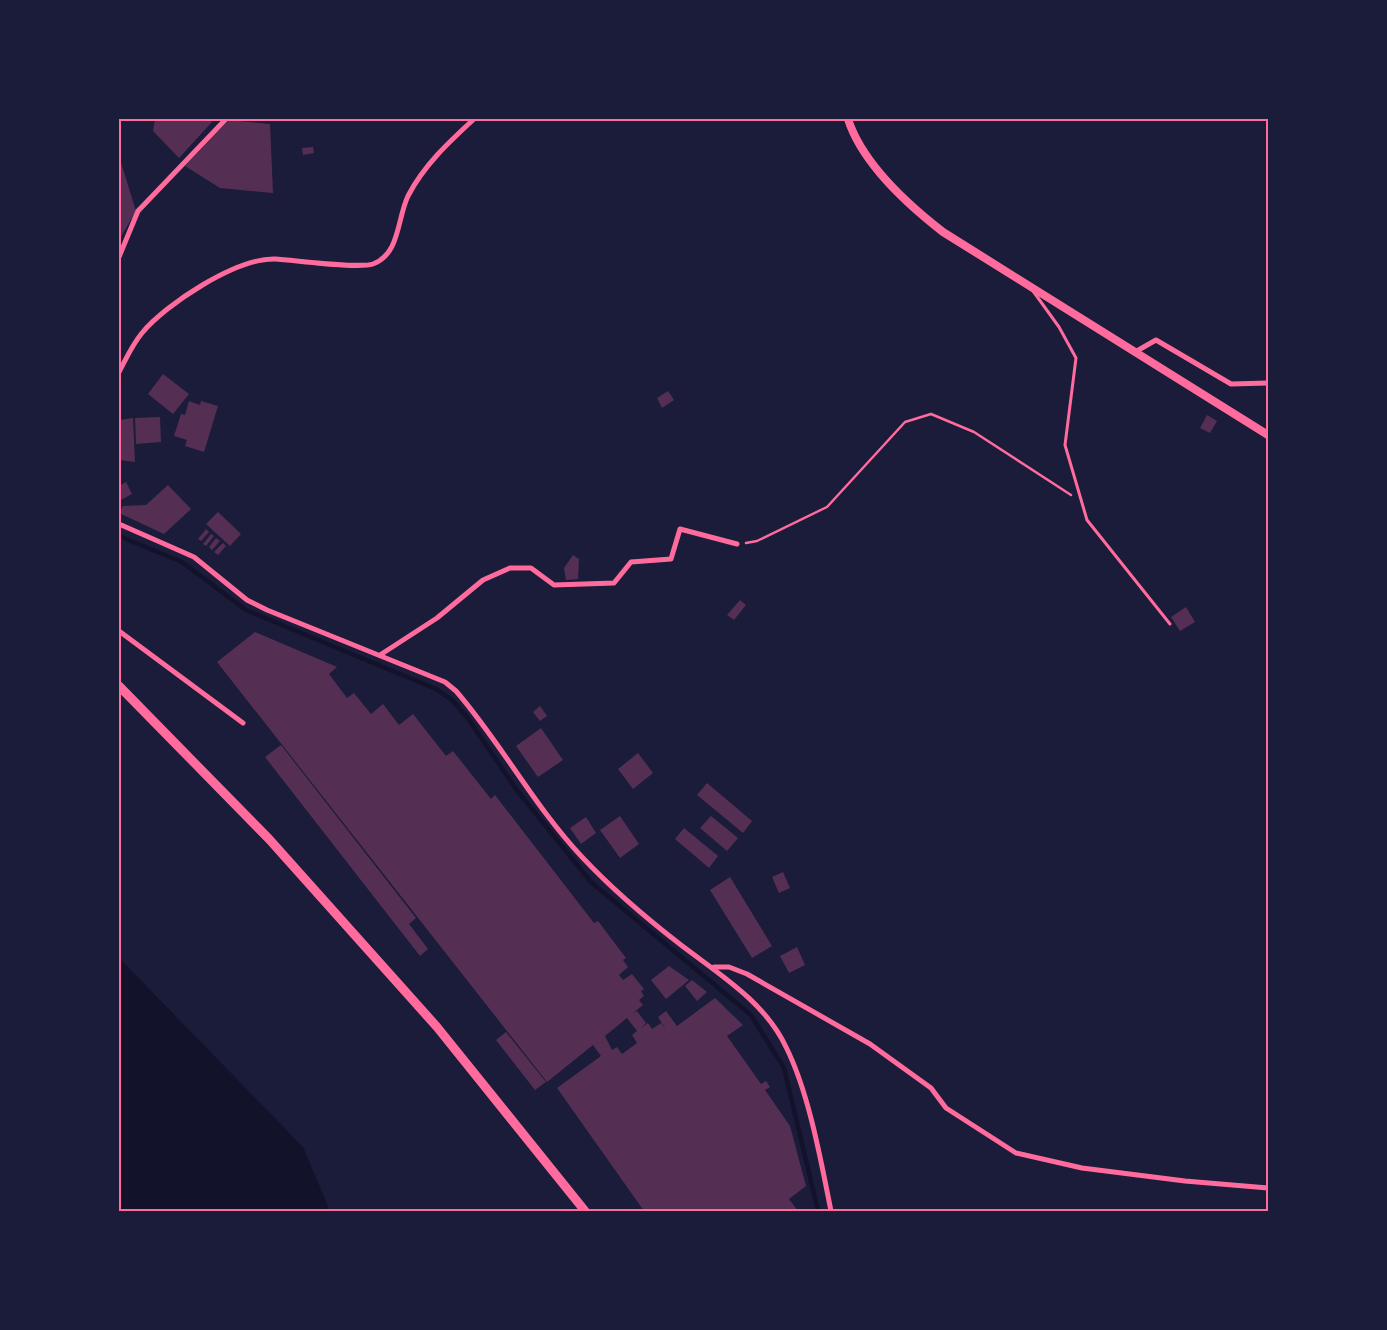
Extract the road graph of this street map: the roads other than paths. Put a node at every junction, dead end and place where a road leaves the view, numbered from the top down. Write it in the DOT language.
graph roads {
  1 [pos="226,119"];
  2 [pos="474,119"];
  3 [pos="848,119"];
  4 [pos="119,257"];
  5 [pos="1030,286"];
  6 [pos="1135,352"];
  7 [pos="119,372"];
  8 [pos="1268,383"];
  9 [pos="1268,435"];
  10 [pos="119,524"];
  11 [pos="737,544"];
  12 [pos="1170,624"];
  13 [pos="119,631"];
  14 [pos="380,655"];
  15 [pos="119,686"];
  16 [pos="243,723"];
  17 [pos="714,966"];
  18 [pos="1268,1188"];
  19 [pos="585,1211"];
  20 [pos="831,1211"];
  1 -- 4 [label="street"];
  2 -- 7 [label="street"];
  3 -- 5 [label="street"];
  5 -- 6 [label="street"];
  5 -- 12 [label="lane"];
  6 -- 8 [label="street"];
  6 -- 9 [label="street"];
  10 -- 14 [label="street"];
  11 -- 14 [label="street"];
  13 -- 16 [label="street"];
  14 -- 17 [label="street"];
  15 -- 19 [label="main road"];
  17 -- 18 [label="street"];
  17 -- 20 [label="street"];
}
